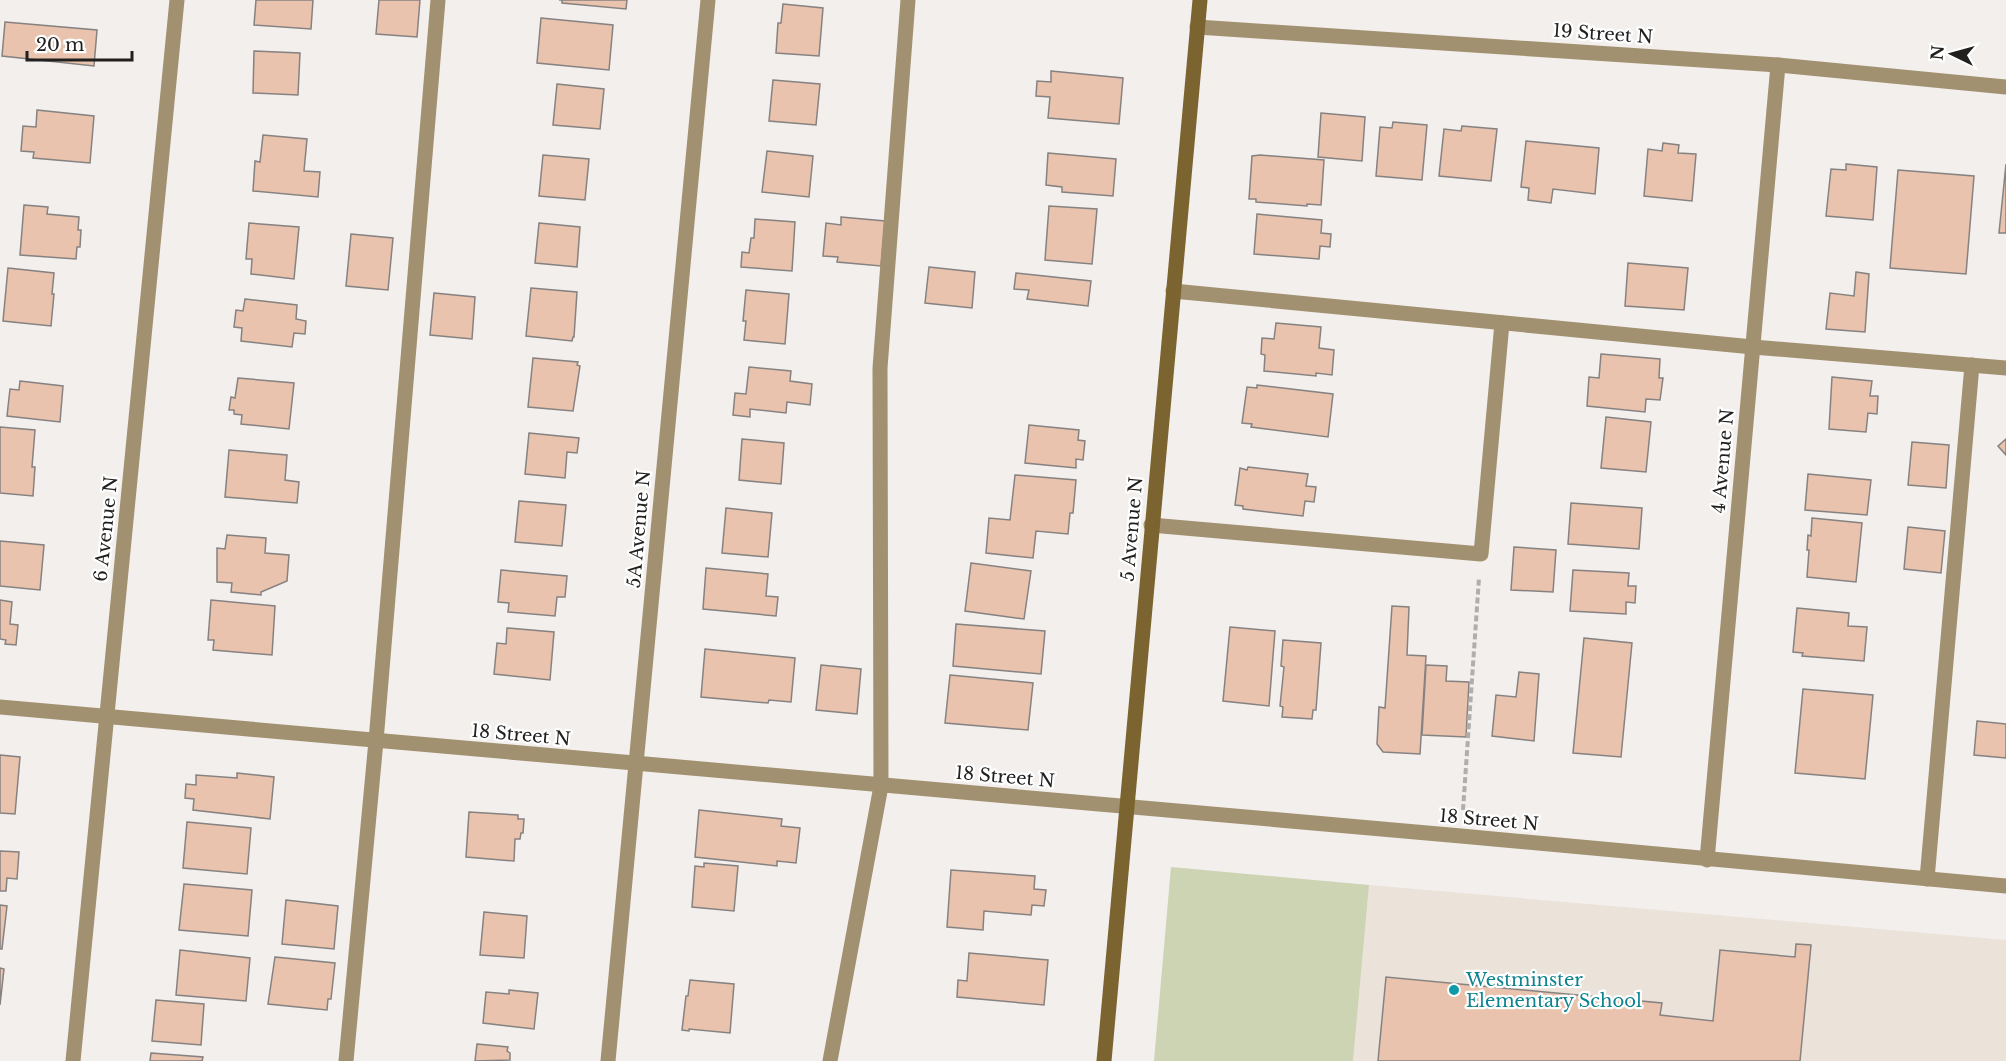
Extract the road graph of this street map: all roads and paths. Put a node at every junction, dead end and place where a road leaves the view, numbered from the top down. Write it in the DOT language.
graph roads {
  1 [pos="177,0"];
  2 [pos="438,0"];
  3 [pos="708,0"];
  4 [pos="908,0"];
  5 [pos="1200,0"];
  6 [pos="1197,27"];
  7 [pos="1778,65"];
  8 [pos="2006,87"];
  9 [pos="1173,291"];
  10 [pos="1502,323"];
  11 [pos="1752,347"];
  12 [pos="1972,365"];
  13 [pos="2006,368"];
  14 [pos="1151,525"];
  15 [pos="1481,554"];
  16 [pos="0,708"];
  17 [pos="107,717"];
  18 [pos="376,741"];
  19 [pos="636,764"];
  20 [pos="881,786"];
  21 [pos="1126,808"];
  22 [pos="1461,836"];
  23 [pos="1707,860"];
  24 [pos="1927,879"];
  25 [pos="2006,886"];
  26 [pos="73,1061"];
  27 [pos="346,1061"];
  28 [pos="608,1061"];
  29 [pos="830,1061"];
  30 [pos="1104,1061"];
  1 -- 17 [label="street, 6 Avenue N"];
  2 -- 18 [label="street"];
  3 -- 19 [label="street, 5A Avenue N"];
  4 -- 20 [label="street"];
  5 -- 6 [label="main road, 5 Avenue N"];
  6 -- 7 [label="street, 19 Street N"];
  6 -- 9 [label="main road, 5 Avenue N"];
  7 -- 8 [label="street, 19 Street N"];
  7 -- 11 [label="street, 4 Avenue N"];
  9 -- 10 [label="street"];
  9 -- 14 [label="main road, 5 Avenue N"];
  10 -- 11 [label="street"];
  10 -- 15 [label="street"];
  11 -- 12 [label="street"];
  11 -- 23 [label="street, 4 Avenue N"];
  12 -- 13 [label="street"];
  12 -- 24 [label="street"];
  14 -- 15 [label="street"];
  14 -- 21 [label="main road, 5 Avenue N"];
  15 -- 22 [label="path"];
  16 -- 17 [label="street, 18 Street N"];
  17 -- 18 [label="street, 18 Street N"];
  17 -- 26 [label="street, 6 Avenue N"];
  18 -- 19 [label="street, 18 Street N"];
  18 -- 27 [label="street"];
  19 -- 20 [label="street, 18 Street N"];
  19 -- 28 [label="street, 5A Avenue N"];
  20 -- 21 [label="street, 18 Street N"];
  20 -- 29 [label="street"];
  21 -- 22 [label="street, 18 Street N"];
  21 -- 30 [label="main road, 5 Avenue N"];
  22 -- 23 [label="street, 18 Street N"];
  23 -- 24 [label="street, 18 Street N"];
  24 -- 25 [label="street, 18 Street N"];
}
